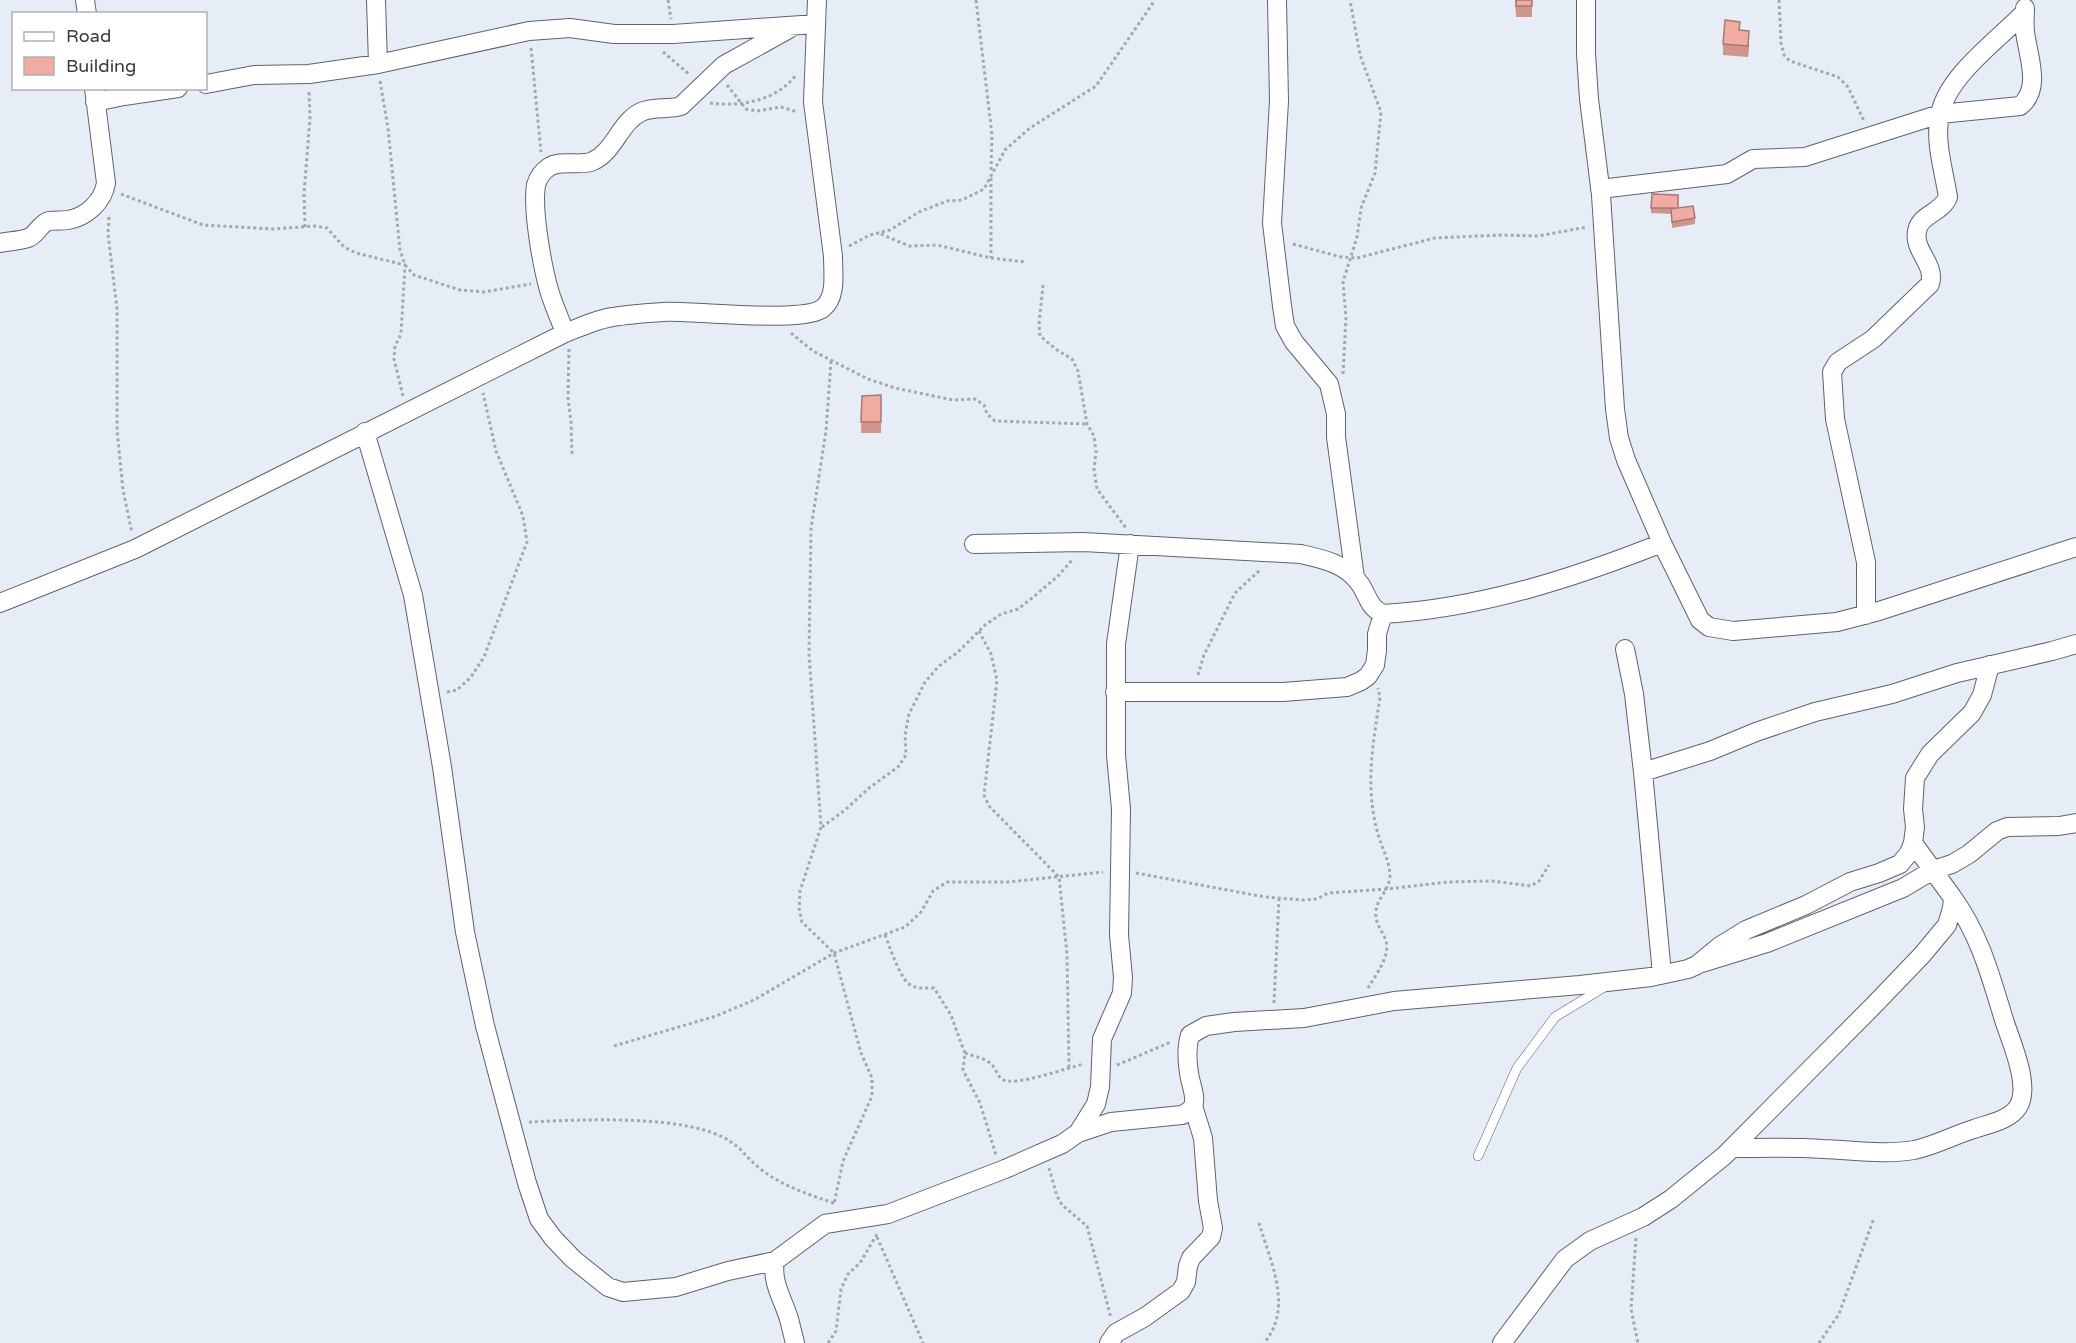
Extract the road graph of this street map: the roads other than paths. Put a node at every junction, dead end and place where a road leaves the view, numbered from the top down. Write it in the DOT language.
graph roads {
  1 [pos="376,0"];
  2 [pos="817,0"];
  3 [pos="1277,0"];
  4 [pos="1586,0"];
  5 [pos="2025,6"];
  6 [pos="816,24"];
  7 [pos="796,26"];
  8 [pos="378,64"];
  9 [pos="207,84"];
  10 [pos="164,90"];
  11 [pos="94,95"];
  12 [pos="1940,114"];
  13 [pos="1600,189"];
  14 [pos="0,243"];
  15 [pos="565,333"];
  16 [pos="365,432"];
  17 [pos="1662,543"];
  18 [pos="974,544"];
  19 [pos="1133,544"];
  20 [pos="2076,547"];
  21 [pos="1355,578"];
  22 [pos="0,603"];
  23 [pos="1383,614"];
  24 [pos="1866,615"];
  25 [pos="2076,644"];
  26 [pos="1625,649"];
  27 [pos="1990,666"];
  28 [pos="1115,692"];
  29 [pos="1643,772"];
  30 [pos="2076,823"];
  31 [pos="1913,843"];
  32 [pos="1933,870"];
  33 [pos="1953,898"];
  34 [pos="1697,965"];
  35 [pos="1662,974"];
  36 [pos="1616,980"];
  37 [pos="1193,1106"];
  38 [pos="1078,1133"];
  39 [pos="1732,1148"];
  40 [pos="1478,1156"];
  41 [pos="775,1261"];
  42 [pos="1112,1338"];
  43 [pos="795,1343"];
  44 [pos="1502,1343"];
  1 -- 8 [label="street"];
  2 -- 6 [label="street"];
  3 -- 21 [label="street"];
  4 -- 13 [label="street"];
  5 -- 12 [label="street"];
  5 -- 12 [label="street"];
  6 -- 7 [label="street"];
  6 -- 15 [label="street"];
  7 -- 8 [label="street"];
  7 -- 15 [label="street"];
  8 -- 9 [label="street"];
  10 -- 11 [label="street"];
  11 -- 14 [label="street"];
  12 -- 13 [label="street"];
  12 -- 24 [label="street"];
  13 -- 17 [label="street"];
  15 -- 16 [label="street"];
  16 -- 22 [label="street"];
  16 -- 41 [label="street"];
  17 -- 23 [label="street"];
  17 -- 24 [label="street"];
  18 -- 19 [label="street"];
  19 -- 21 [label="street"];
  19 -- 28 [label="street"];
  20 -- 24 [label="street"];
  21 -- 23 [label="street"];
  23 -- 28 [label="street"];
  25 -- 27 [label="street"];
  26 -- 29 [label="street"];
  27 -- 29 [label="street"];
  27 -- 31 [label="street"];
  28 -- 38 [label="street"];
  29 -- 35 [label="street"];
  30 -- 32 [label="street"];
  31 -- 32 [label="street"];
  31 -- 34 [label="street"];
  32 -- 33 [label="street"];
  32 -- 34 [label="street"];
  33 -- 39 [label="street"];
  33 -- 39 [label="street"];
  34 -- 35 [label="street"];
  35 -- 36 [label="street"];
  36 -- 37 [label="street"];
  36 -- 40 [label="lane"];
  37 -- 38 [label="street"];
  37 -- 42 [label="street"];
  38 -- 41 [label="street"];
  39 -- 44 [label="street"];
  41 -- 43 [label="street"];
}
